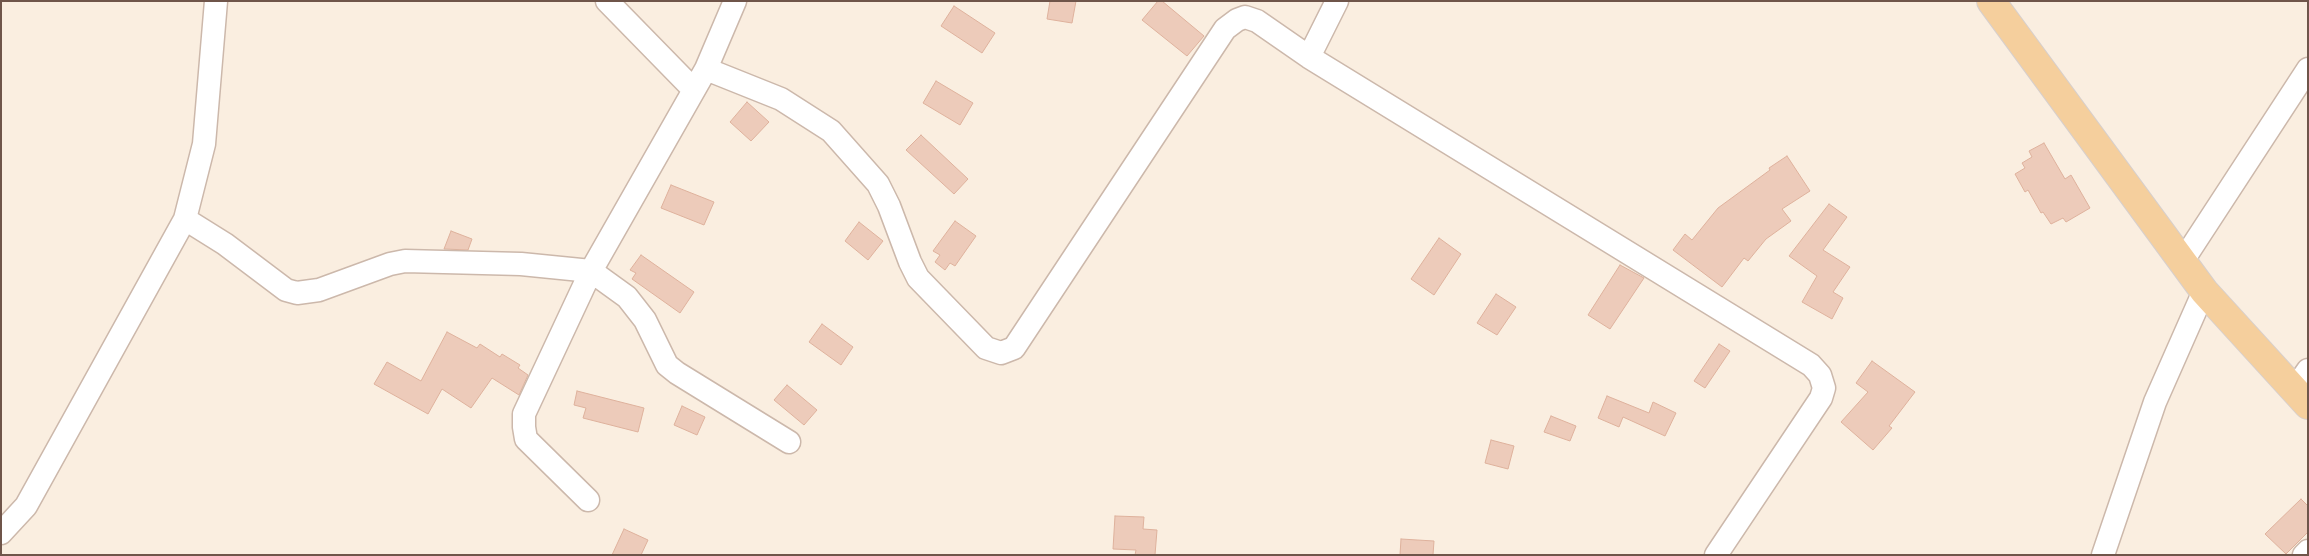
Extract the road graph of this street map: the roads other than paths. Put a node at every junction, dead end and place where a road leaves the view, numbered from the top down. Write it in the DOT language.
graph roads {
  1 [pos="216,1"];
  2 [pos="607,1"];
  3 [pos="735,1"];
  4 [pos="1337,1"];
  5 [pos="1991,1"];
  6 [pos="1309,57"];
  7 [pos="706,69"];
  8 [pos="2308,69"];
  9 [pos="694,90"];
  10 [pos="186,219"];
  11 [pos="2182,262"];
  12 [pos="590,270"];
  13 [pos="2204,291"];
  14 [pos="2303,388"];
  15 [pos="789,442"];
  16 [pos="588,500"];
  17 [pos="1,533"];
  18 [pos="2308,551"];
  19 [pos="1716,555"];
  20 [pos="2103,555"];
  21 [pos="2304,555"];
  1 -- 10 [label="street"];
  2 -- 9 [label="street"];
  3 -- 7 [label="street"];
  4 -- 6 [label="street"];
  5 -- 11 [label="main road"];
  6 -- 7 [label="street"];
  6 -- 19 [label="street"];
  7 -- 9 [label="street"];
  8 -- 11 [label="street"];
  9 -- 12 [label="street"];
  10 -- 12 [label="street"];
  10 -- 17 [label="street"];
  11 -- 13 [label="main road"];
  12 -- 15 [label="street"];
  12 -- 16 [label="street"];
  13 -- 14 [label="main road"];
  13 -- 20 [label="street"];
  18 -- 21 [label="street"];
}
